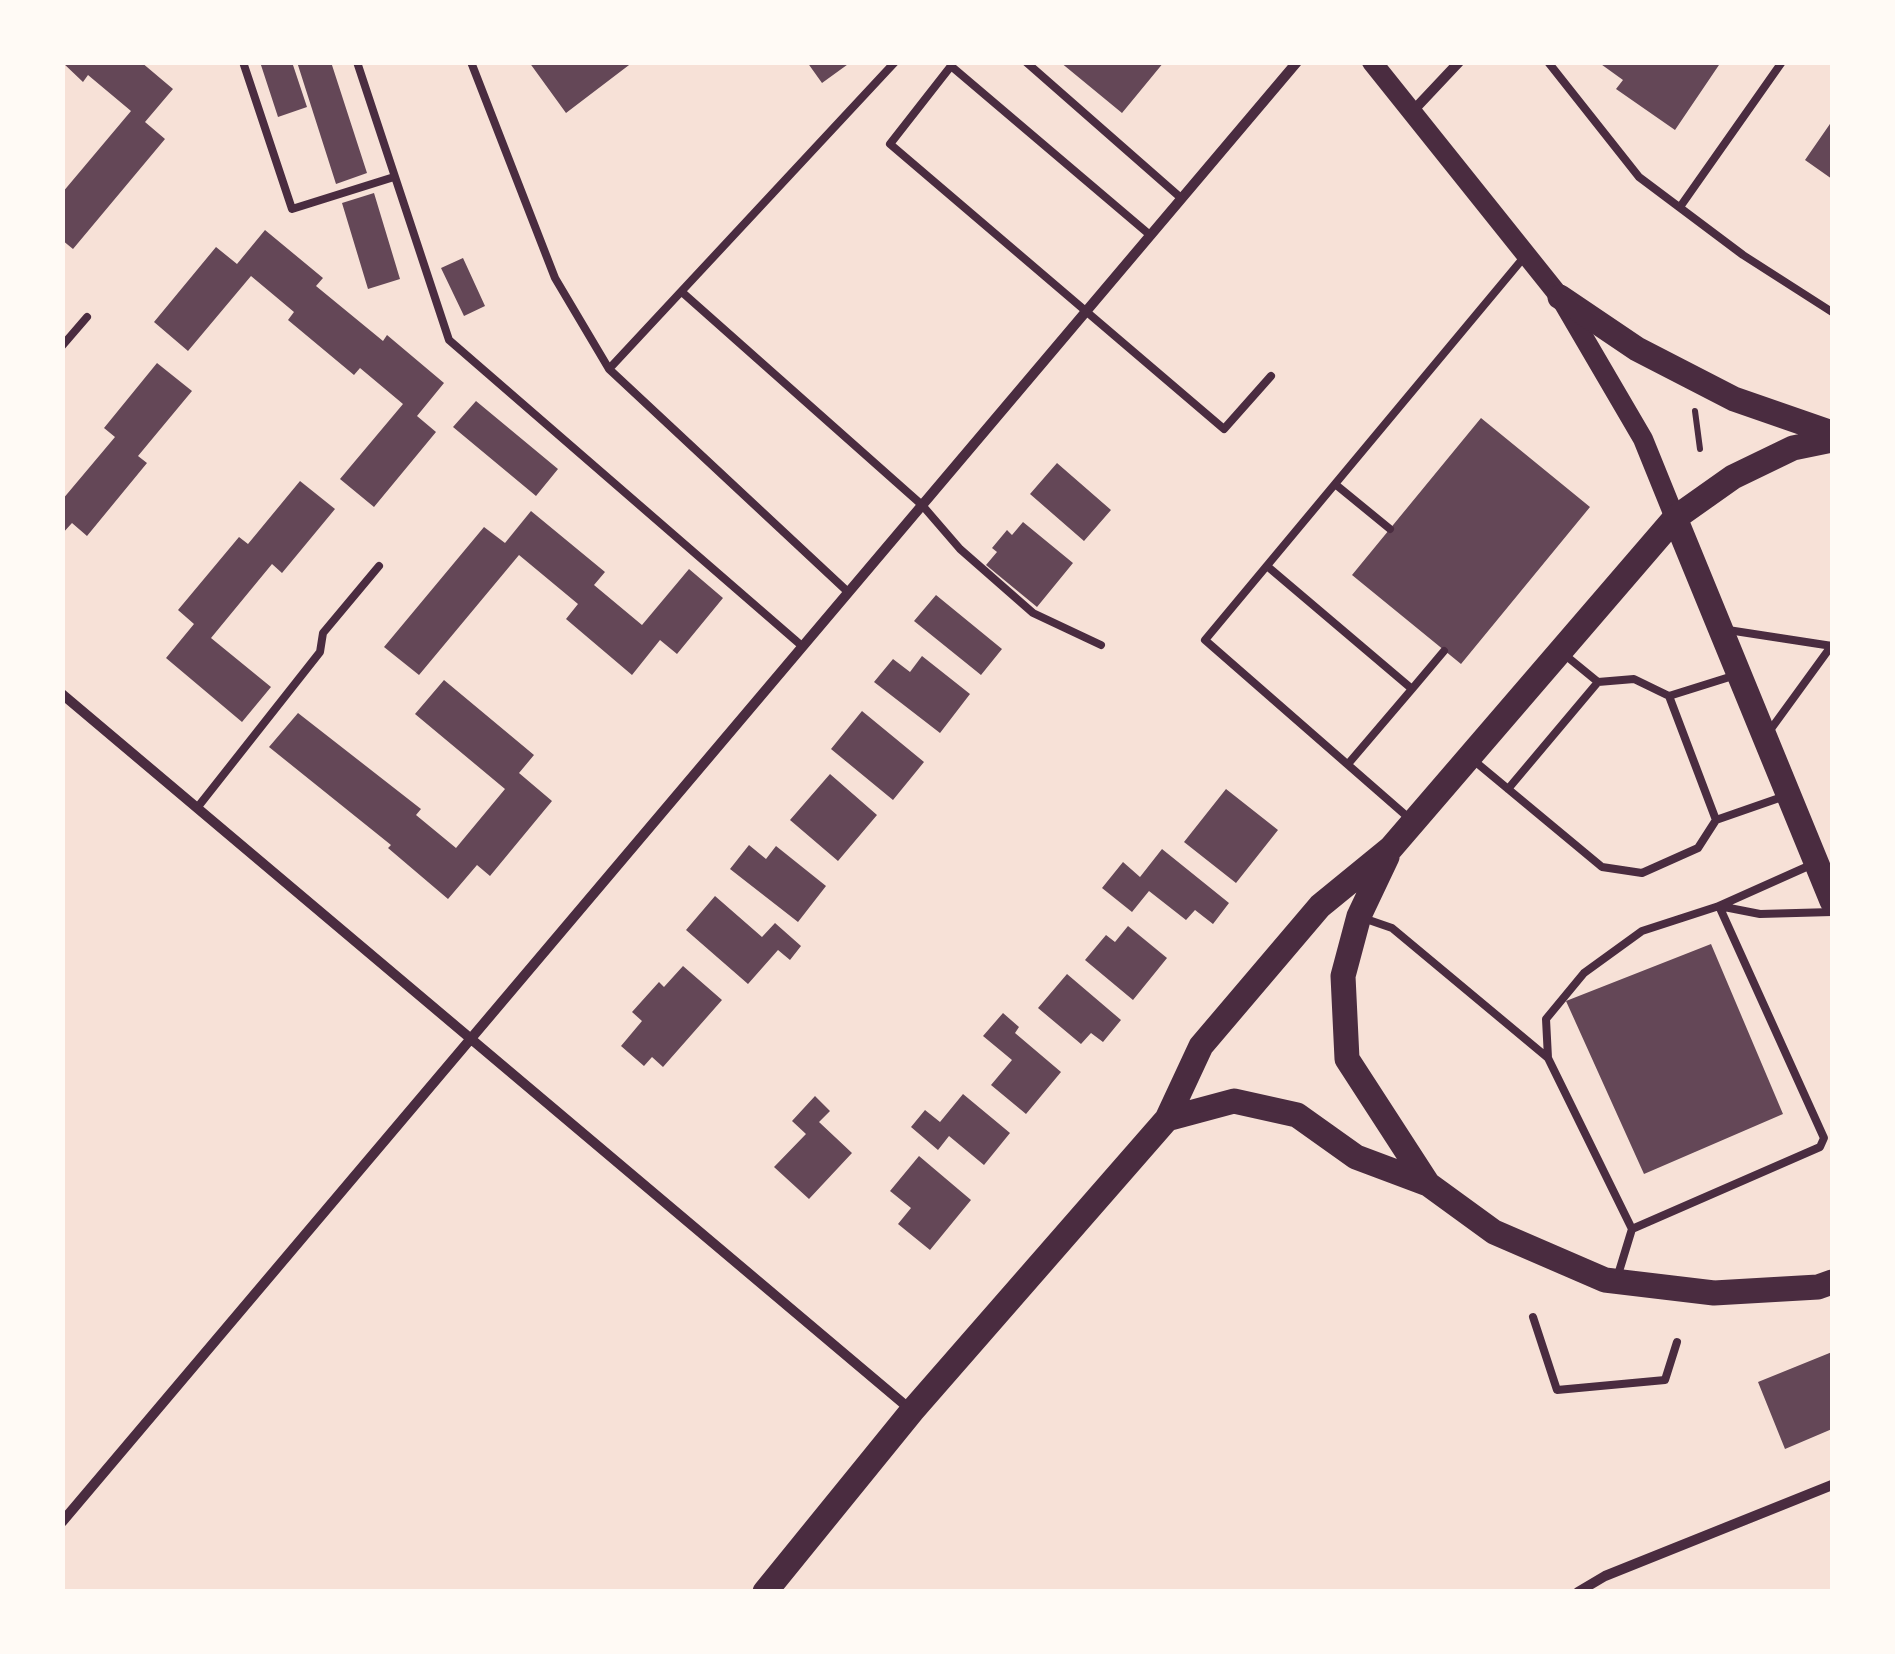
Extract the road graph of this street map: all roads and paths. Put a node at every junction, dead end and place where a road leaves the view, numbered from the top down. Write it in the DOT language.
graph roads {
  1 [pos="243,62"];
  2 [pos="357,62"];
  3 [pos="471,62"];
  4 [pos="895,62"];
  5 [pos="1026,62"];
  6 [pos="1297,62"];
  7 [pos="1372,62"];
  8 [pos="1460,62"];
  9 [pos="1548,62"];
  10 [pos="1782,62"];
  11 [pos="952,64"];
  12 [pos="1410,113"];
  13 [pos="394,178"];
  14 [pos="1181,198"];
  15 [pos="1680,207"];
  16 [pos="1150,235"];
  17 [pos="1526,255"];
  18 [pos="682,293"];
  19 [pos="1560,296"];
  20 [pos="1832,312"];
  21 [pos="1084,313"];
  22 [pos="87,317"];
  23 [pos="62,346"];
  24 [pos="609,368"];
  25 [pos="1270,376"];
  26 [pos="1693,395"];
  27 [pos="1832,433"];
  28 [pos="1832,440"];
  29 [pos="1700,449"];
  30 [pos="1336,484"];
  31 [pos="922,504"];
  32 [pos="1675,518"];
  33 [pos="1390,528"];
  34 [pos="378,566"];
  35 [pos="1267,566"];
  36 [pos="848,592"];
  37 [pos="1720,629"];
  38 [pos="1101,645"];
  39 [pos="1832,645"];
  40 [pos="802,646"];
  41 [pos="1558,649"];
  42 [pos="1444,650"];
  43 [pos="1739,674"];
  44 [pos="1598,682"];
  45 [pos="1412,689"];
  46 [pos="62,694"];
  47 [pos="1669,696"];
  48 [pos="1766,737"];
  49 [pos="1469,756"];
  50 [pos="1348,764"];
  51 [pos="1508,789"];
  52 [pos="1789,794"];
  53 [pos="197,808"];
  54 [pos="1716,820"];
  55 [pos="1413,822"];
  56 [pos="1392,848"];
  57 [pos="1817,862"];
  58 [pos="1832,901"];
  59 [pos="1719,906"];
  60 [pos="1832,912"];
  61 [pos="1359,916"];
  62 [pos="472,1039"];
  63 [pos="1548,1058"];
  64 [pos="1167,1120"];
  65 [pos="1428,1184"];
  66 [pos="1632,1229"];
  67 [pos="1616,1282"];
  68 [pos="1832,1282"];
  69 [pos="1534,1317"];
  70 [pos="1677,1342"];
  71 [pos="912,1411"];
  72 [pos="1832,1485"];
  73 [pos="62,1522"];
  74 [pos="766,1592"];
  75 [pos="1578,1592"];
  1 -- 13 [label="lane"];
  2 -- 13 [label="lane"];
  3 -- 24 [label="lane"];
  4 -- 18 [label="lane"];
  5 -- 14 [label="lane"];
  6 -- 14 [label="street"];
  7 -- 12 [label="main road"];
  8 -- 12 [label="street"];
  9 -- 15 [label="lane"];
  10 -- 15 [label="lane"];
  11 -- 16 [label="lane"];
  11 -- 21 [label="lane"];
  12 -- 17 [label="main road"];
  13 -- 40 [label="lane"];
  14 -- 16 [label="street"];
  15 -- 20 [label="lane"];
  16 -- 21 [label="street"];
  17 -- 19 [label="main road"];
  17 -- 30 [label="lane"];
  18 -- 24 [label="lane"];
  18 -- 31 [label="lane"];
  19 -- 27 [label="main road"];
  19 -- 32 [label="main road"];
  21 -- 25 [label="lane"];
  21 -- 31 [label="street"];
  22 -- 23 [label="lane"];
  24 -- 36 [label="lane"];
  26 -- 29 [label="path"];
  28 -- 32 [label="main road"];
  30 -- 33 [label="lane"];
  30 -- 35 [label="lane"];
  31 -- 36 [label="street"];
  31 -- 38 [label="lane"];
  32 -- 37 [label="main road"];
  32 -- 41 [label="main road"];
  34 -- 53 [label="lane"];
  35 -- 45 [label="lane"];
  35 -- 50 [label="lane"];
  36 -- 40 [label="street"];
  37 -- 39 [label="lane"];
  37 -- 43 [label="main road"];
  39 -- 48 [label="lane"];
  40 -- 62 [label="street"];
  41 -- 44 [label="lane"];
  41 -- 49 [label="main road"];
  42 -- 45 [label="lane"];
  43 -- 47 [label="lane"];
  43 -- 48 [label="main road"];
  44 -- 47 [label="lane"];
  44 -- 51 [label="lane"];
  45 -- 50 [label="lane"];
  46 -- 53 [label="street"];
  47 -- 54 [label="lane"];
  48 -- 52 [label="main road"];
  49 -- 51 [label="lane"];
  49 -- 55 [label="main road"];
  50 -- 55 [label="lane"];
  51 -- 54 [label="lane"];
  52 -- 54 [label="lane"];
  52 -- 57 [label="main road"];
  53 -- 62 [label="street"];
  55 -- 56 [label="main road"];
  56 -- 61 [label="main road"];
  56 -- 64 [label="main road"];
  57 -- 58 [label="main road"];
  57 -- 59 [label="lane"];
  59 -- 60 [label="lane"];
  59 -- 63 [label="lane"];
  59 -- 66 [label="lane"];
  61 -- 63 [label="lane"];
  61 -- 65 [label="main road"];
  62 -- 71 [label="street"];
  62 -- 73 [label="street"];
  63 -- 66 [label="lane"];
  64 -- 65 [label="main road"];
  64 -- 71 [label="main road"];
  65 -- 67 [label="main road"];
  66 -- 67 [label="lane"];
  67 -- 68 [label="main road"];
  69 -- 70 [label="lane"];
  71 -- 74 [label="main road"];
  72 -- 75 [label="street"];
}
